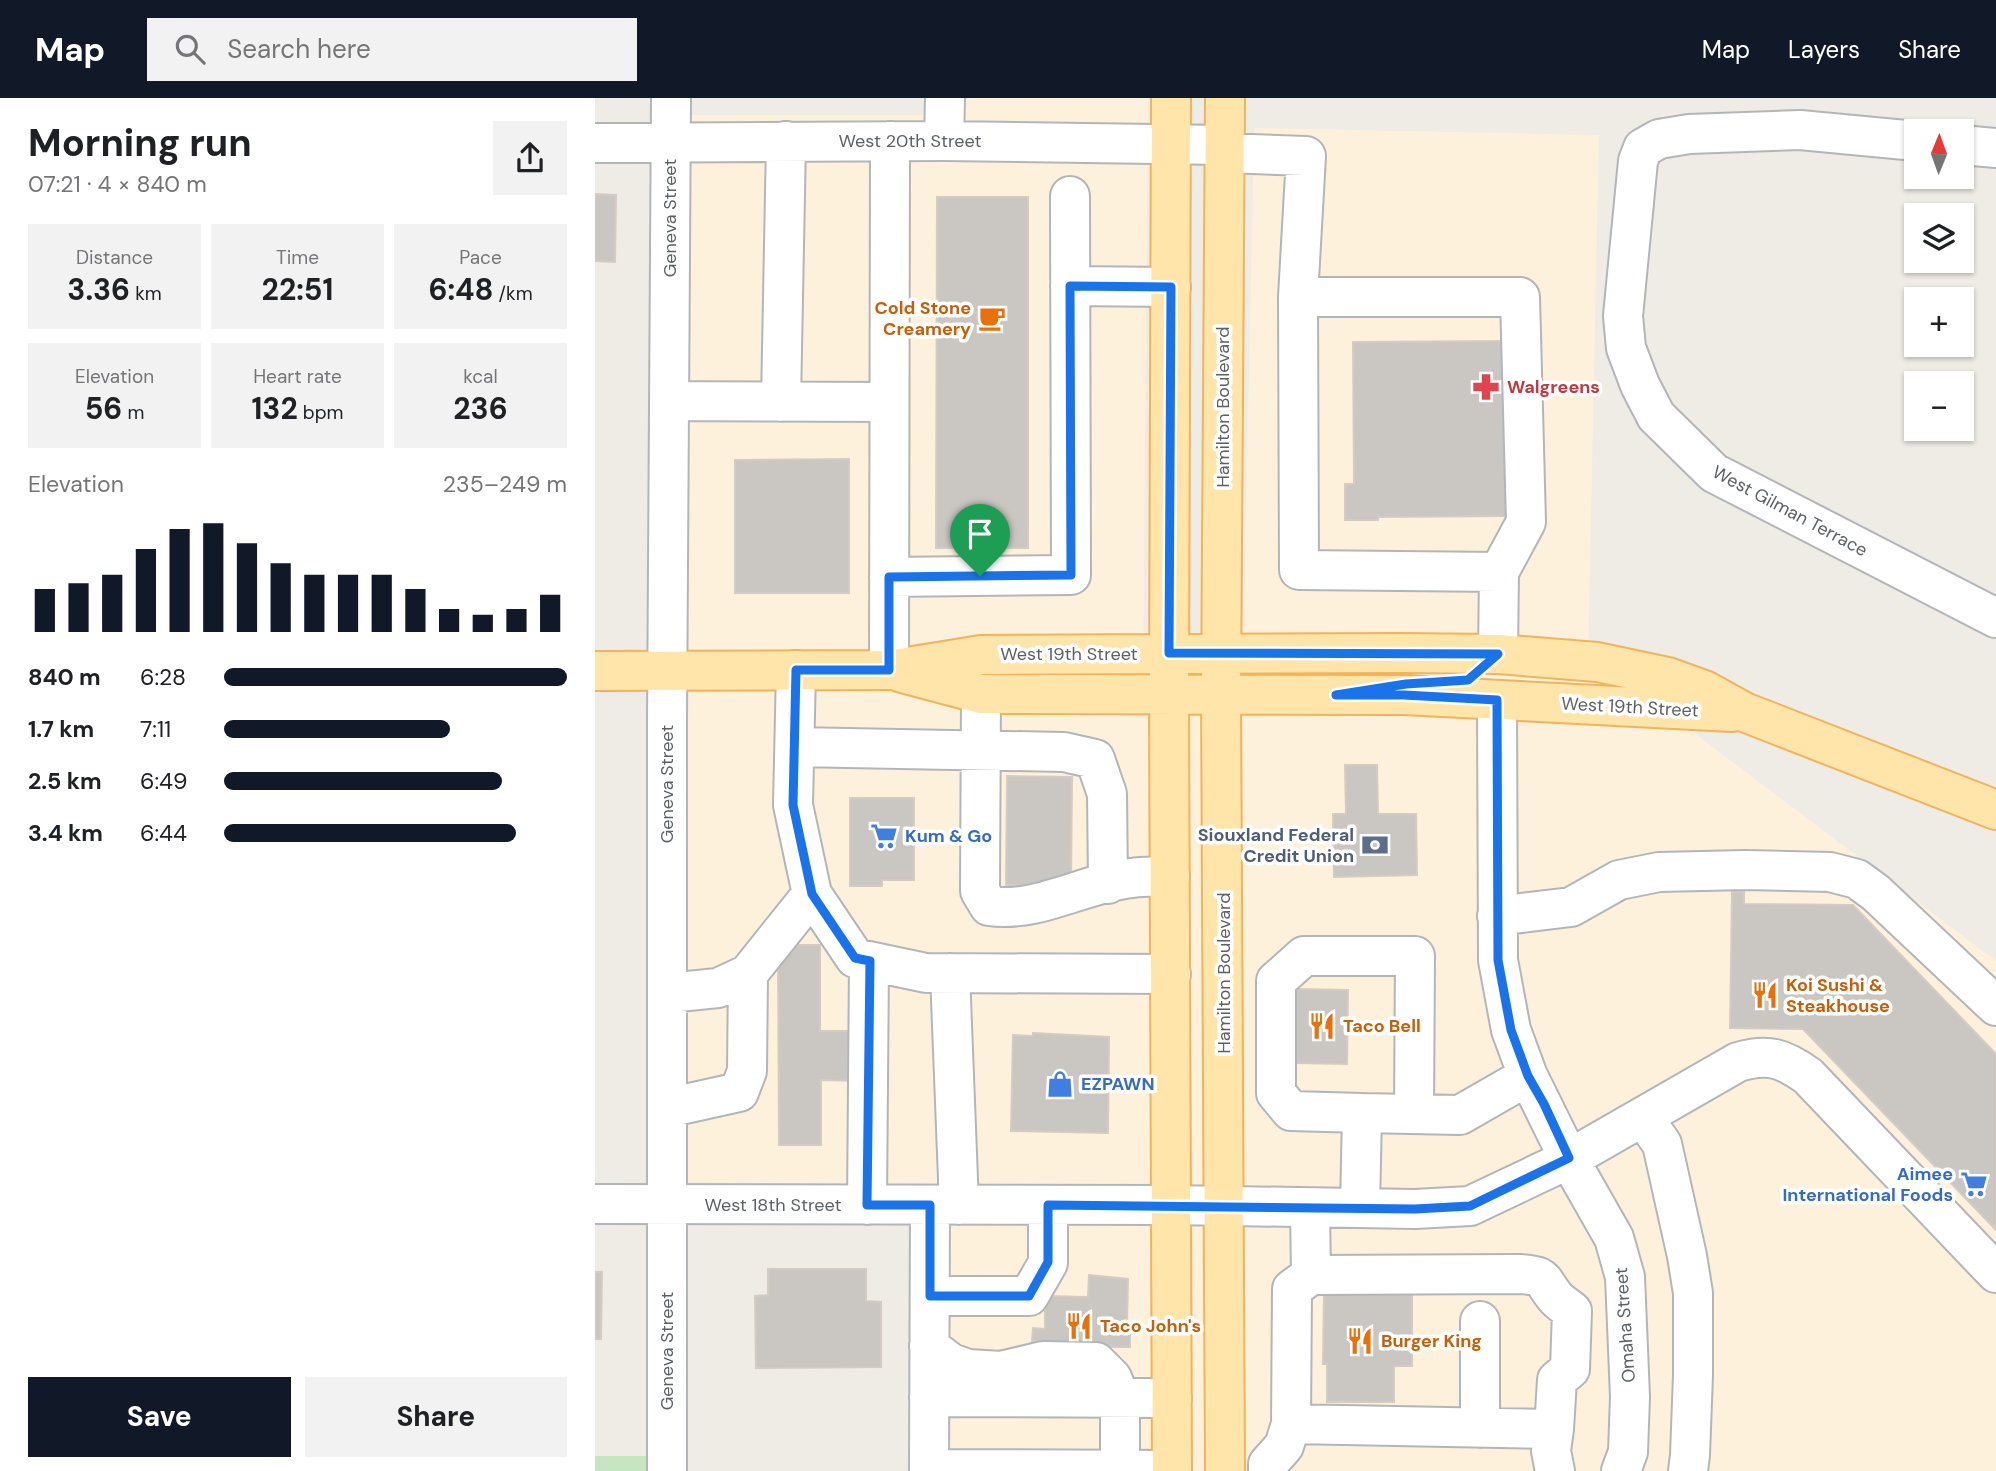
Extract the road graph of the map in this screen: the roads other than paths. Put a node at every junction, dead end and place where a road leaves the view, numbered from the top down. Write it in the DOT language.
graph roads {
  1 [pos="671,98"];
  2 [pos="945,98"];
  3 [pos="1171,98"];
  4 [pos="1225,98"];
  5 [pos="1904,140"];
  6 [pos="671,141"];
  7 [pos="786,141"];
  8 [pos="890,141"];
  9 [pos="944,141"];
  10 [pos="595,143"];
  11 [pos="1171,144"];
  12 [pos="1974,146"];
  13 [pos="1996,148"];
  14 [pos="1225,149"];
  15 [pos="1070,196"];
  16 [pos="1070,286"];
  17 [pos="1171,287"];
  18 [pos="1298,297"];
  19 [pos="669,401"];
  20 [pos="781,402"];
  21 [pos="889,402"];
  22 [pos="1499,572"];
  23 [pos="889,577"];
  24 [pos="1996,618"];
  25 [pos="1169,653"];
  26 [pos="1222,654"];
  27 [pos="1498,654"];
  28 [pos="667,670"];
  29 [pos="796,670"];
  30 [pos="889,670"];
  31 [pos="595,671"];
  32 [pos="1668,677"];
  33 [pos="981,694"];
  34 [pos="1221,695"];
  35 [pos="1336,695"];
  36 [pos="1169,696"];
  37 [pos="1497,700"];
  38 [pos="1744,712"];
  39 [pos="795,747"];
  40 [pos="980,751"];
  41 [pos="1996,810"];
  42 [pos="1170,876"];
  43 [pos="1108,884"];
  44 [pos="812,894"];
  45 [pos="1497,916"];
  46 [pos="870,961"];
  47 [pos="950,973"];
  48 [pos="748,974"];
  49 [pos="1171,974"];
  50 [pos="667,993"];
  51 [pos="1996,1006"];
  52 [pos="1528,1076"];
  53 [pos="667,1108"];
  54 [pos="1362,1113"];
  55 [pos="1415,1114"];
  56 [pos="1643,1117"];
  57 [pos="1569,1158"];
  58 [pos="595,1204"];
  59 [pos="667,1205"];
  60 [pos="867,1205"];
  61 [pos="945,1205"];
  62 [pos="1048,1205"];
  63 [pos="1171,1205"];
  64 [pos="1226,1207"];
  65 [pos="1310,1208"];
  66 [pos="1360,1208"];
  67 [pos="1996,1273"];
  68 [pos="1311,1275"];
  69 [pos="930,1296"];
  70 [pos="1480,1321"];
  71 [pos="929,1346"];
  72 [pos="929,1396"];
  73 [pos="1120,1397"];
  74 [pos="1172,1398"];
  75 [pos="1291,1424"];
  76 [pos="1480,1428"];
  77 [pos="1554,1430"];
  78 [pos="1225,1467"];
  79 [pos="1268,1468"];
  80 [pos="929,1470"];
  81 [pos="1120,1470"];
  82 [pos="1172,1470"];
  83 [pos="667,1471"];
  84 [pos="1555,1471"];
  85 [pos="1621,1471"];
  86 [pos="1688,1471"];
  1 -- 6 [label="street, Geneva Street"];
  2 -- 9 [label="street"];
  3 -- 11 [label="main road"];
  4 -- 14 [label="main road, Hamilton Boulevard"];
  5 -- 24 [label="street, West Gilman Terrace"];
  6 -- 7 [label="street, West 20th Street"];
  6 -- 10 [label="street, West 20th Street"];
  6 -- 19 [label="street, Geneva Street"];
  7 -- 8 [label="street, West 20th Street"];
  7 -- 20 [label="street"];
  8 -- 9 [label="street, West 20th Street"];
  8 -- 21 [label="street"];
  9 -- 11 [label="street, West 20th Street"];
  11 -- 14 [label="street, West 20th Street"];
  11 -- 17 [label="main road"];
  12 -- 13 [label="street"];
  14 -- 18 [label="street, West 20th Street"];
  14 -- 26 [label="main road, Hamilton Boulevard"];
  15 -- 16 [label="street"];
  16 -- 17 [label="street"];
  16 -- 23 [label="street"];
  17 -- 25 [label="main road"];
  18 -- 22 [label="street"];
  18 -- 22 [label="street"];
  19 -- 20 [label="street"];
  19 -- 28 [label="street, Geneva Street"];
  20 -- 21 [label="street"];
  21 -- 23 [label="street"];
  22 -- 27 [label="street"];
  23 -- 30 [label="street"];
  25 -- 26 [label="main road, West 19th Street"];
  25 -- 30 [label="main road, West 19th Street"];
  25 -- 36 [label="main road"];
  26 -- 27 [label="main road, West 19th Street"];
  26 -- 34 [label="main road, Hamilton Boulevard"];
  27 -- 32 [label="main road, West 19th Street"];
  27 -- 35 [label="main road"];
  28 -- 29 [label="main road, West 19th Street"];
  28 -- 31 [label="main road, West 19th Street"];
  28 -- 50 [label="street, Geneva Street"];
  29 -- 30 [label="main road, West 19th Street"];
  29 -- 39 [label="street"];
  30 -- 33 [label="main road, West 19th Street"];
  32 -- 37 [label="main road"];
  32 -- 38 [label="main road, West 19th Street"];
  33 -- 36 [label="main road, West 19th Street"];
  33 -- 40 [label="street"];
  34 -- 35 [label="main road, West 19th Street"];
  34 -- 36 [label="main road, West 19th Street"];
  34 -- 64 [label="main road, Hamilton Boulevard"];
  35 -- 37 [label="main road, West 19th Street"];
  36 -- 42 [label="main road"];
  37 -- 38 [label="main road, West 19th Street"];
  37 -- 45 [label="street, Omaha Street"];
  38 -- 41 [label="main road, West 19th Street"];
  39 -- 40 [label="street"];
  39 -- 44 [label="street"];
  40 -- 43 [label="street"];
  40 -- 43 [label="street"];
  42 -- 43 [label="street"];
  42 -- 49 [label="main road"];
  44 -- 46 [label="street"];
  44 -- 48 [label="street"];
  45 -- 51 [label="street"];
  45 -- 52 [label="street, Omaha Street"];
  46 -- 47 [label="street"];
  46 -- 60 [label="street"];
  47 -- 49 [label="street"];
  47 -- 61 [label="street"];
  48 -- 50 [label="street"];
  48 -- 53 [label="street"];
  49 -- 63 [label="main road"];
  50 -- 53 [label="street, Geneva Street"];
  52 -- 55 [label="street"];
  52 -- 57 [label="street, Omaha Street"];
  53 -- 59 [label="street, Geneva Street"];
  54 -- 55 [label="street"];
  54 -- 55 [label="street"];
  54 -- 66 [label="street"];
  56 -- 57 [label="street, West 18th Street"];
  56 -- 67 [label="street, West 18th Street"];
  56 -- 86 [label="street"];
  57 -- 66 [label="street, West 18th Street"];
  57 -- 85 [label="street, Omaha Street"];
  58 -- 59 [label="street, West 18th Street"];
  59 -- 60 [label="street, West 18th Street"];
  59 -- 83 [label="street, Geneva Street"];
  60 -- 61 [label="street, West 18th Street"];
  61 -- 62 [label="street, West 18th Street"];
  61 -- 69 [label="street"];
  62 -- 63 [label="street, West 18th Street"];
  62 -- 69 [label="street"];
  63 -- 64 [label="street, West 18th Street"];
  63 -- 74 [label="main road"];
  64 -- 65 [label="street, West 18th Street"];
  64 -- 78 [label="main road, Hamilton Boulevard"];
  65 -- 66 [label="street, West 18th Street"];
  65 -- 68 [label="street"];
  68 -- 75 [label="street"];
  68 -- 77 [label="street"];
  69 -- 71 [label="street"];
  70 -- 76 [label="street"];
  71 -- 72 [label="street"];
  71 -- 73 [label="street"];
  72 -- 73 [label="street"];
  72 -- 80 [label="street"];
  73 -- 74 [label="street"];
  73 -- 81 [label="street"];
  74 -- 82 [label="main road"];
  75 -- 76 [label="street"];
  75 -- 79 [label="street"];
  76 -- 77 [label="street"];
  77 -- 84 [label="street"];
  78 -- 79 [label="street"];
  80 -- 81 [label="street"];
  81 -- 82 [label="street"];
}
